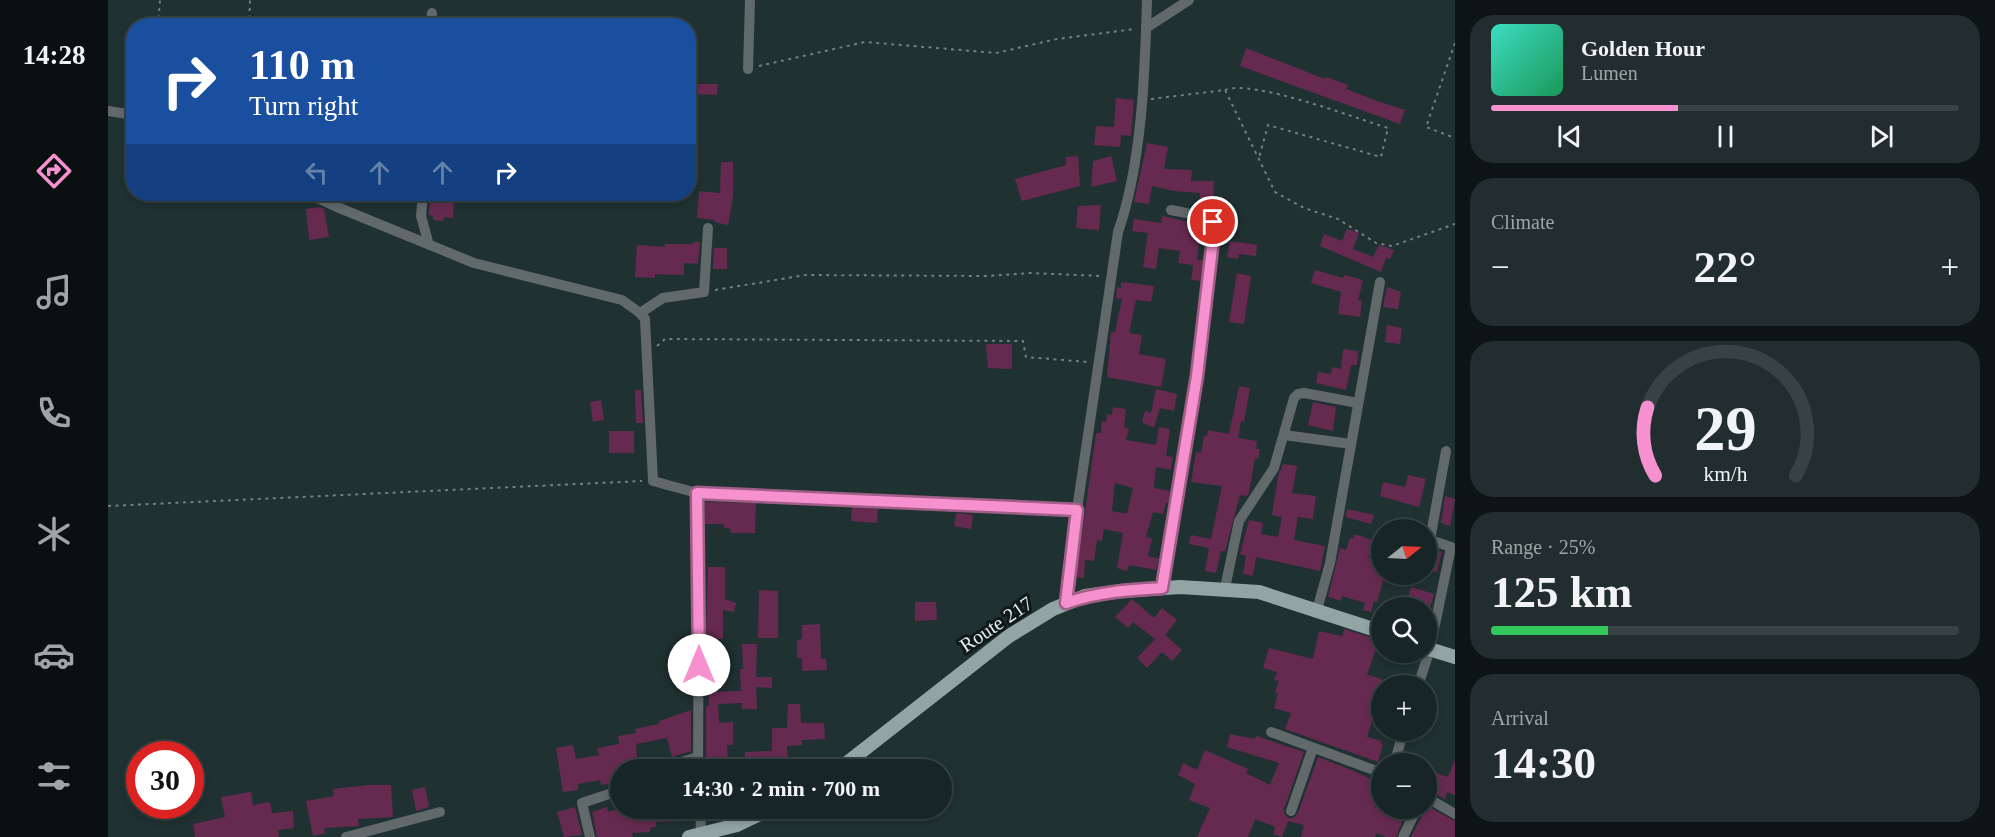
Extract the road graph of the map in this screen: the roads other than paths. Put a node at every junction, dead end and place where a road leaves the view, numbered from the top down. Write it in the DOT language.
graph roads {
  1 [pos="750,0"];
  2 [pos="1147,0"];
  3 [pos="1189,0"];
  4 [pos="432,13"];
  5 [pos="432,18"];
  6 [pos="1146,28"];
  7 [pos="748,69"];
  8 [pos="108,111"];
  9 [pos="126,114"];
  10 [pos="324,201"];
  11 [pos="422,201"];
  12 [pos="1170,210"];
  13 [pos="708,228"];
  14 [pos="429,245"];
  15 [pos="1380,282"];
  16 [pos="640,313"];
  17 [pos="1358,403"];
  18 [pos="1284,435"];
  19 [pos="1351,444"];
  20 [pos="1446,451"];
  21 [pos="697,493"];
  22 [pos="1077,510"];
  23 [pos="1162,588"];
  24 [pos="1225,588"];
  25 [pos="1066,603"];
  26 [pos="1437,608"];
  27 [pos="1317,610"];
  28 [pos="1371,628"];
  29 [pos="1437,651"];
  30 [pos="1455,657"];
  31 [pos="1271,732"];
  32 [pos="1313,748"];
  33 [pos="698,758"];
  34 [pos="694,759"];
  35 [pos="853,759"];
  36 [pos="1371,769"];
  37 [pos="610,794"];
  38 [pos="1437,803"];
  39 [pos="1291,811"];
  40 [pos="440,812"];
  41 [pos="1455,814"];
  42 [pos="698,819"];
  43 [pos="755,819"];
  44 [pos="1412,819"];
  45 [pos="736,831"];
  46 [pos="695,836"];
  47 [pos="346,837"];
  48 [pos="590,837"];
  49 [pos="1403,837"];
  1 -- 7 [label="street"];
  2 -- 6 [label="street"];
  3 -- 6 [label="street"];
  4 -- 5 [label="street"];
  6 -- 22 [label="street"];
  8 -- 9 [label="street"];
  10 -- 14 [label="street"];
  11 -- 14 [label="street"];
  12 -- 23 [label="street"];
  13 -- 16 [label="street"];
  14 -- 16 [label="street"];
  15 -- 17 [label="street"];
  16 -- 21 [label="street"];
  17 -- 18 [label="street"];
  17 -- 19 [label="street"];
  18 -- 19 [label="street"];
  18 -- 24 [label="street"];
  19 -- 27 [label="street"];
  20 -- 26 [label="street"];
  21 -- 22 [label="street"];
  21 -- 33 [label="street"];
  22 -- 25 [label="street"];
  23 -- 24 [label="main road, Route 217"];
  23 -- 25 [label="main road, Route 217"];
  24 -- 27 [label="main road, Route 217"];
  25 -- 35 [label="main road, Route 217"];
  27 -- 28 [label="main road, Route 217"];
  29 -- 30 [label="main road"];
  31 -- 32 [label="street"];
  32 -- 36 [label="street"];
  32 -- 39 [label="street"];
  33 -- 34 [label="street"];
  37 -- 48 [label="street"];
  38 -- 41 [label="street"];
  40 -- 47 [label="street"];
  42 -- 46 [label="street"];
  43 -- 45 [label="main road"];
  44 -- 49 [label="street"];
  45 -- 46 [label="main road"];
}
